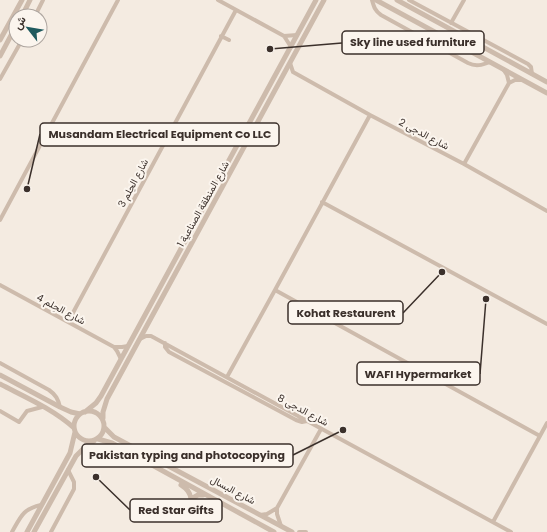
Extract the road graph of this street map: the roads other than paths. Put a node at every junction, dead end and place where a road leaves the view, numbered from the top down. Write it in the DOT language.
graph roads {
  1 [pos="22,0"];
  2 [pos="118,0"];
  3 [pos="218,0"];
  4 [pos="316,0"];
  5 [pos="324,0"];
  6 [pos="372,0"];
  7 [pos="376,0"];
  8 [pos="397,0"];
  9 [pos="409,0"];
  10 [pos="464,0"];
  11 [pos="236,10"];
  12 [pos="451,23"];
  13 [pos="297,35"];
  14 [pos="221,36"];
  15 [pos="284,36"];
  16 [pos="0,40"];
  17 [pos="229,40"];
  18 [pos="8,41"];
  19 [pos="291,47"];
  20 [pos="17,48"];
  21 [pos="0,56"];
  22 [pos="490,62"];
  23 [pos="290,63"];
  24 [pos="503,68"];
  25 [pos="293,72"];
  26 [pos="532,74"];
  27 [pos="282,77"];
  28 [pos="0,79"];
  29 [pos="524,80"];
  30 [pos="547,82"];
  31 [pos="509,83"];
  32 [pos="547,93"];
  33 [pos="370,115"];
  34 [pos="464,164"];
  35 [pos="322,202"];
  36 [pos="547,211"];
  37 [pos="0,220"];
  38 [pos="0,285"];
  39 [pos="275,290"];
  40 [pos="68,322"];
  41 [pos="547,324"];
  42 [pos="147,325"];
  43 [pos="150,336"];
  44 [pos="139,339"];
  45 [pos="165,344"];
  46 [pos="128,346"];
  47 [pos="114,347"];
  48 [pos="121,359"];
  49 [pos="0,363"];
  50 [pos="0,375"];
  51 [pos="226,377"];
  52 [pos="0,384"];
  53 [pos="42,407"];
  54 [pos="60,407"];
  55 [pos="0,412"];
  56 [pos="83,413"];
  57 [pos="103,418"];
  58 [pos="307,421"];
  59 [pos="547,423"];
  60 [pos="105,428"];
  61 [pos="321,428"];
  62 [pos="74,430"];
  63 [pos="540,436"];
  64 [pos="96,440"];
  65 [pos="68,470"];
  66 [pos="172,476"];
  67 [pos="208,496"];
  68 [pos="42,505"];
  69 [pos="277,508"];
  70 [pos="260,515"];
  71 [pos="494,522"];
  72 [pos="281,526"];
  73 [pos="12,532"];
  74 [pos="27,532"];
  75 [pos="34,532"];
  76 [pos="51,532"];
  77 [pos="274,532"];
  78 [pos="292,532"];
  79 [pos="299,532"];
  80 [pos="306,532"];
  81 [pos="511,532"];
  1 -- 16 [label="street"];
  2 -- 37 [label="street"];
  3 -- 11 [label="street"];
  4 -- 13 [label="street, شارع المنطقة الصناعية 1"];
  5 -- 23 [label="street, شارع المنطقة الصناعية 1"];
  6 -- 22 [label="street"];
  7 -- 22 [label="street"];
  8 -- 26 [label="street"];
  9 -- 12 [label="street"];
  10 -- 12 [label="street"];
  11 -- 14 [label="street, شارع الحِلم 3"];
  11 -- 15 [label="street"];
  12 -- 26 [label="street"];
  13 -- 15 [label="street"];
  13 -- 19 [label="street, شارع المنطقة الصناعية 1"];
  14 -- 17 [label="street"];
  14 -- 40 [label="street, شارع الحِلم 3"];
  15 -- 19 [label="street"];
  18 -- 21 [label="street"];
  19 -- 46 [label="street, شارع المنطقة الصناعية 1"];
  20 -- 28 [label="street"];
  22 -- 24 [label="street"];
  23 -- 25 [label="street"];
  23 -- 27 [label="street, شارع المنطقة الصناعية 1"];
  24 -- 29 [label="street"];
  24 -- 31 [label="street"];
  25 -- 27 [label="street"];
  25 -- 33 [label="street, شارع الدجى 2"];
  26 -- 30 [label="street"];
  27 -- 42 [label="street, شارع المنطقة الصناعية 1"];
  29 -- 31 [label="street"];
  29 -- 32 [label="street"];
  31 -- 34 [label="street"];
  33 -- 34 [label="street, شارع الدجى 2"];
  33 -- 35 [label="street"];
  34 -- 36 [label="street, شارع الدجى 2"];
  35 -- 39 [label="street"];
  35 -- 41 [label="street"];
  38 -- 40 [label="street, شارع الحِلم 4"];
  39 -- 51 [label="street"];
  39 -- 63 [label="street"];
  40 -- 47 [label="street, شارع الحِلم 4"];
  42 -- 43 [label="street"];
  42 -- 44 [label="street, شارع المنطقة الصناعية 1"];
  43 -- 44 [label="street"];
  43 -- 45 [label="street, شارع الدجى 8"];
  44 -- 57 [label="street, شارع المنطقة الصناعية 1"];
  45 -- 51 [label="street, شارع الدجى 8"];
  45 -- 58 [label="street"];
  46 -- 47 [label="street"];
  46 -- 48 [label="street, شارع المنطقة الصناعية 1"];
  47 -- 48 [label="street"];
  48 -- 56 [label="street, شارع المنطقة الصناعية 1"];
  49 -- 54 [label="street"];
  50 -- 54 [label="street"];
  51 -- 58 [label="street, شارع الدجى 8"];
  52 -- 53 [label="street"];
  53 -- 55 [label="street"];
  53 -- 62 [label="street"];
  54 -- 56 [label="street"];
  56 -- 57 [label="street"];
  56 -- 62 [label="street"];
  57 -- 60 [label="street"];
  58 -- 61 [label="street, شارع الدجى 8"];
  59 -- 63 [label="street"];
  60 -- 64 [label="street"];
  60 -- 70 [label="street, شارع البسال"];
  61 -- 69 [label="street"];
  61 -- 71 [label="street, شارع الدجى 8"];
  62 -- 64 [label="street"];
  62 -- 68 [label="street"];
  63 -- 71 [label="street"];
  64 -- 65 [label="street"];
  64 -- 66 [label="street, شارع البسال"];
  65 -- 75 [label="street"];
  65 -- 76 [label="street"];
  66 -- 67 [label="street, شارع البسال"];
  66 -- 67 [label="street"];
  67 -- 77 [label="street, شارع البسال"];
  68 -- 73 [label="street"];
  68 -- 74 [label="street"];
  69 -- 70 [label="street"];
  69 -- 72 [label="street"];
  70 -- 72 [label="street, شارع البسال"];
  71 -- 81 [label="street, شارع الدجى 8"];
  72 -- 78 [label="street, شارع البسال"];
  79 -- 80 [label="street"];
}
